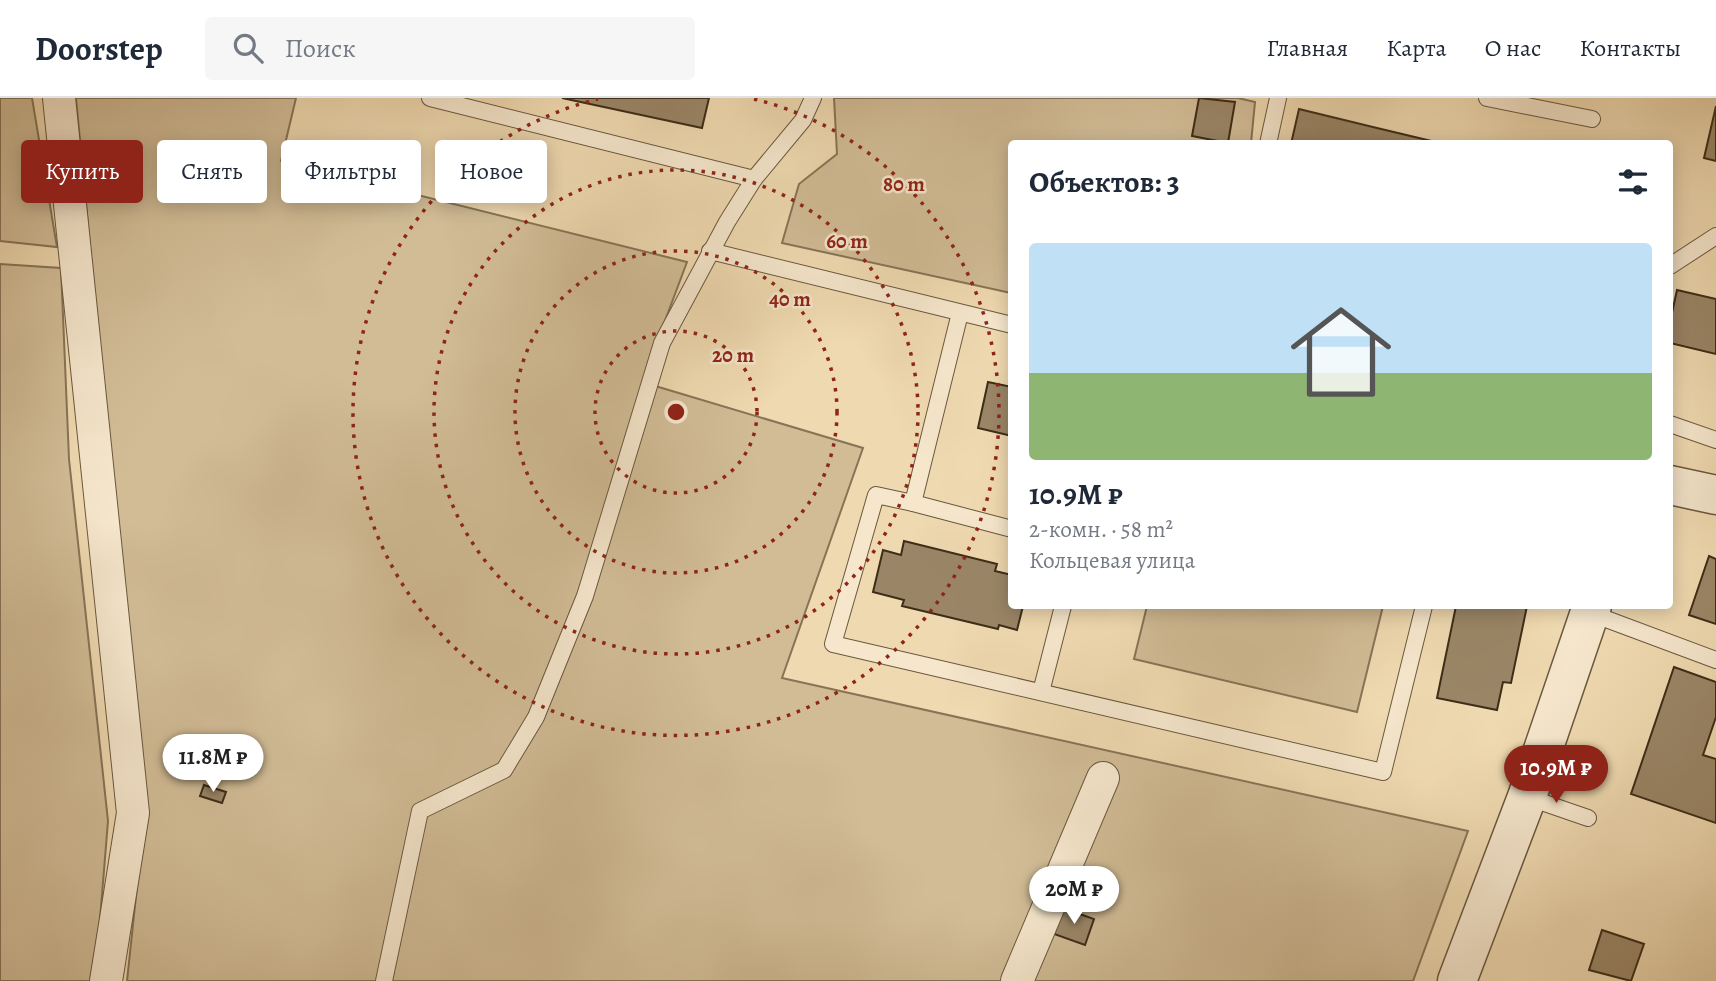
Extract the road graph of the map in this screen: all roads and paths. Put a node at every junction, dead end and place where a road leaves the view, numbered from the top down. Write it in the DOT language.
graph roads {
  1 [pos="59,98"];
  2 [pos="430,98"];
  3 [pos="813,98"];
  4 [pos="1277,98"];
  5 [pos="1487,98"];
  6 [pos="1592,119"];
  7 [pos="1269,140"];
  8 [pos="754,180"];
  9 [pos="1716,236"];
  10 [pos="710,251"];
  11 [pos="1673,264"];
  12 [pos="960,313"];
  13 [pos="1008,324"];
  14 [pos="1673,425"];
  15 [pos="1716,440"];
  16 [pos="1673,486"];
  17 [pos="1716,495"];
  18 [pos="913,503"];
  19 [pos="1008,528"];
  20 [pos="1062,609"];
  21 [pos="1423,609"];
  22 [pos="1591,609"];
  23 [pos="1716,660"];
  24 [pos="1041,692"];
  25 [pos="1103,778"];
  26 [pos="1527,797"];
  27 [pos="1588,818"];
  28 [pos="106,981"];
  29 [pos="384,981"];
  30 [pos="1017,981"];
  31 [pos="1457,981"];
  1 -- 28 [label="street"];
  2 -- 8 [label="lane"];
  3 -- 8 [label="lane"];
  4 -- 7 [label="lane"];
  5 -- 6 [label="lane"];
  8 -- 10 [label="lane"];
  9 -- 11 [label="lane"];
  10 -- 12 [label="lane"];
  10 -- 29 [label="lane"];
  12 -- 13 [label="lane"];
  12 -- 18 [label="lane"];
  14 -- 15 [label="lane"];
  16 -- 17 [label="street"];
  18 -- 19 [label="lane"];
  18 -- 24 [label="lane"];
  20 -- 24 [label="lane"];
  21 -- 24 [label="lane"];
  22 -- 23 [label="lane"];
  22 -- 26 [label="street"];
  25 -- 30 [label="street"];
  26 -- 27 [label="lane"];
  26 -- 31 [label="street"];
}
